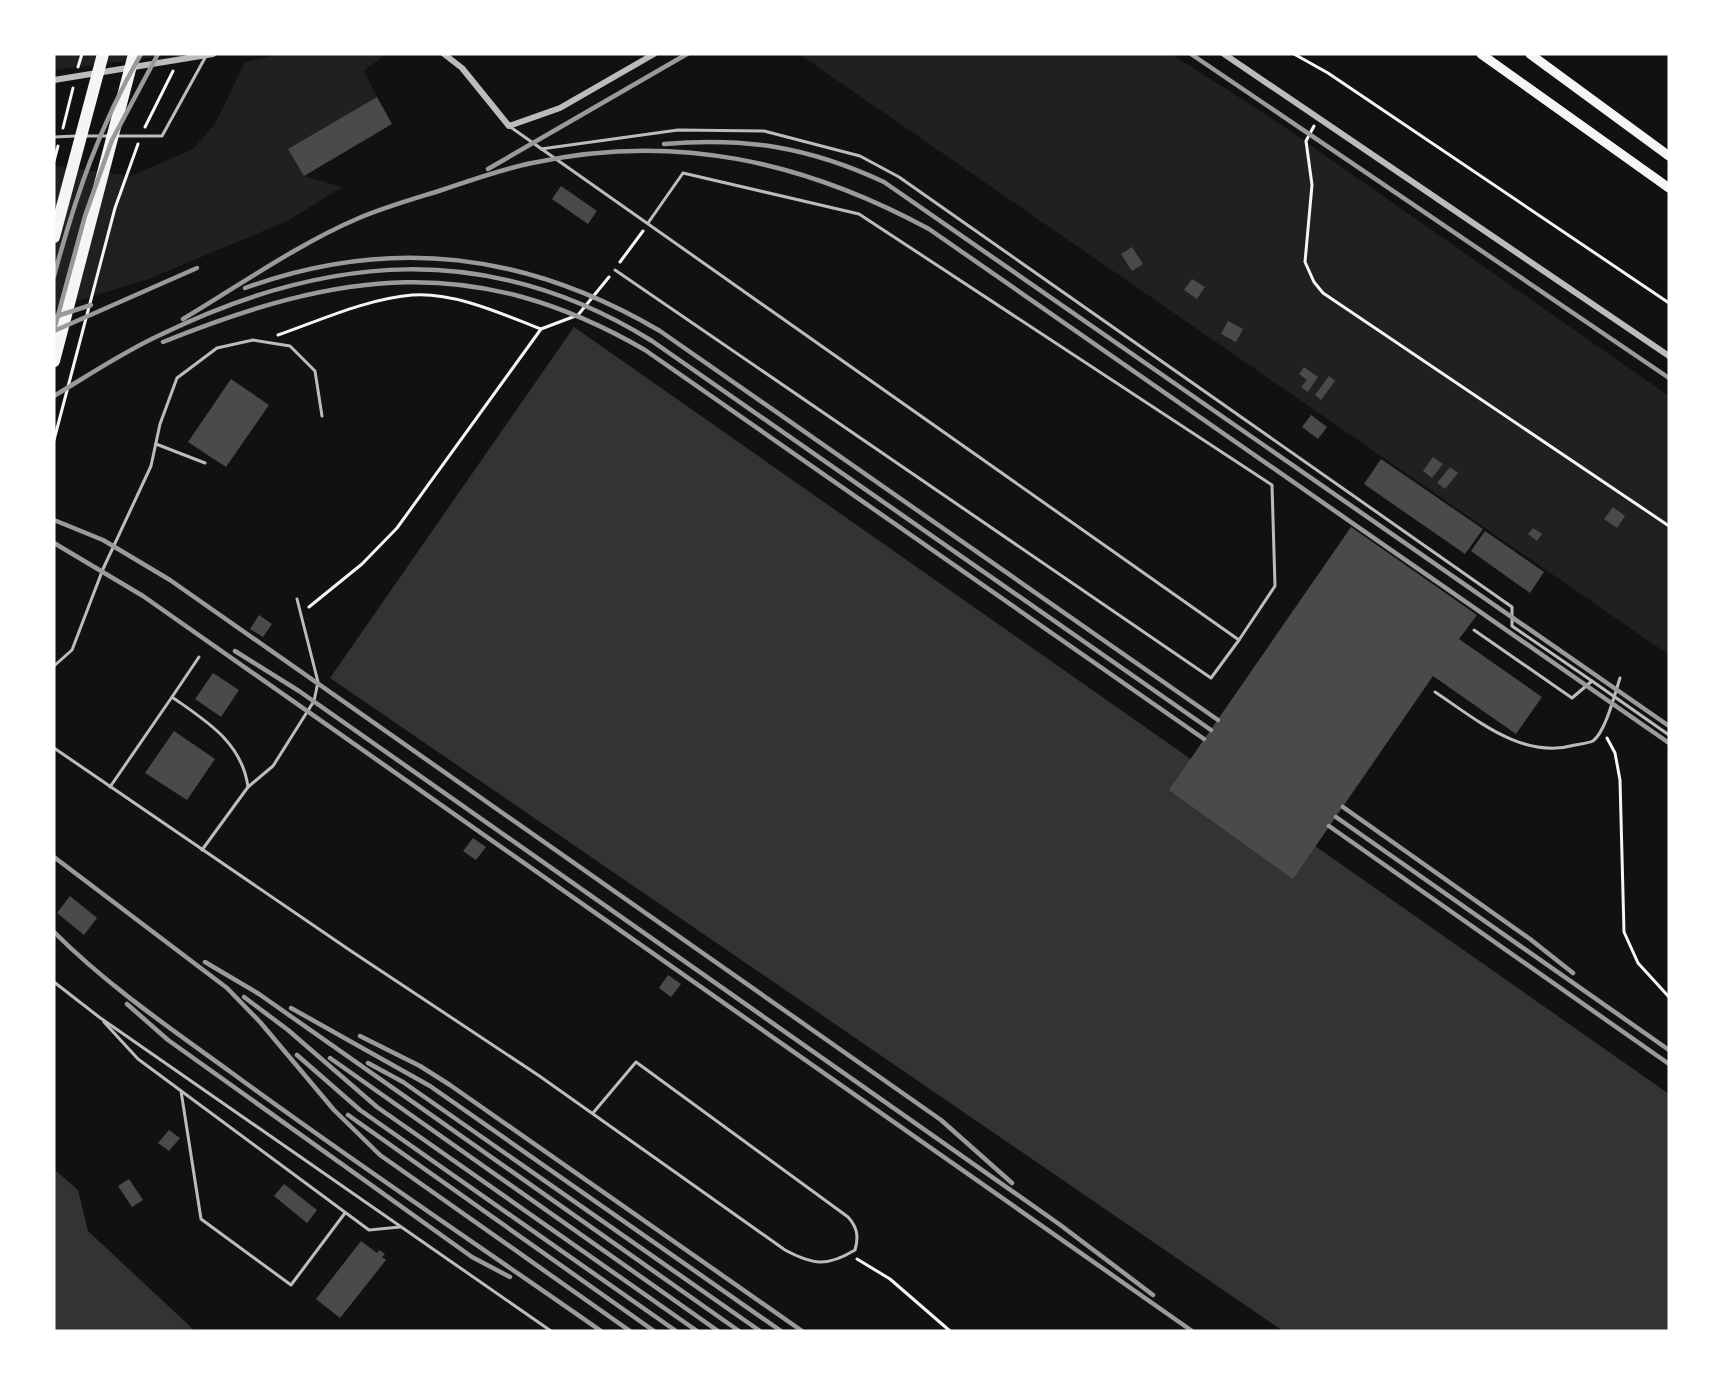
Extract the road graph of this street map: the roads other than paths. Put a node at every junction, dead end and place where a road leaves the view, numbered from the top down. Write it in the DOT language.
graph roads {
  1 [pos="103,54"];
  2 [pos="134,54"];
  3 [pos="444,54"];
  4 [pos="654,54"];
  5 [pos="1224,54"];
  6 [pos="1481,54"];
  7 [pos="1530,54"];
  8 [pos="210,55"];
  9 [pos="54,80"];
  10 [pos="509,126"];
  11 [pos="54,137"];
  12 [pos="541,149"];
  13 [pos="1669,156"];
  14 [pos="1669,188"];
  15 [pos="648,223"];
  16 [pos="54,237"];
  17 [pos="615,270"];
  18 [pos="1669,356"];
  19 [pos="54,361"];
  20 [pos="322,416"];
  21 [pos="156,444"];
  22 [pos="205,463"];
  23 [pos="297,599"];
  24 [pos="1474,630"];
  25 [pos="1239,640"];
  26 [pos="199,657"];
  27 [pos="54,666"];
  28 [pos="1620,678"];
  29 [pos="1592,681"];
  30 [pos="1435,692"];
  31 [pos="172,697"];
  32 [pos="1614,697"];
  33 [pos="1669,735"];
  34 [pos="54,748"];
  35 [pos="110,787"];
  36 [pos="248,787"];
  37 [pos="202,849"];
  38 [pos="54,982"];
  39 [pos="99,1017"];
  40 [pos="181,1091"];
  41 [pos="593,1113"];
  42 [pos="345,1213"];
  43 [pos="402,1227"];
  44 [pos="551,1331"];
  1 -- 16 [label="highway"];
  2 -- 19 [label="highway"];
  3 -- 10 [label="street"];
  4 -- 10 [label="street"];
  5 -- 18 [label="street"];
  6 -- 14 [label="main road"];
  7 -- 13 [label="main road"];
  8 -- 9 [label="street"];
  8 -- 11 [label="lane"];
  10 -- 12 [label="lane"];
  12 -- 15 [label="lane"];
  12 -- 29 [label="lane"];
  15 -- 25 [label="lane"];
  15 -- 25 [label="lane"];
  17 -- 25 [label="lane"];
  20 -- 21 [label="lane"];
  21 -- 22 [label="lane"];
  21 -- 27 [label="lane"];
  23 -- 36 [label="lane"];
  24 -- 29 [label="lane"];
  26 -- 31 [label="lane"];
  28 -- 32 [label="lane"];
  29 -- 32 [label="lane"];
  30 -- 32 [label="lane"];
  31 -- 35 [label="lane"];
  31 -- 36 [label="lane"];
  32 -- 33 [label="lane"];
  34 -- 35 [label="lane"];
  35 -- 37 [label="lane"];
  36 -- 37 [label="lane"];
  37 -- 41 [label="lane"];
  38 -- 39 [label="lane"];
  39 -- 40 [label="lane"];
  39 -- 43 [label="lane"];
  40 -- 42 [label="lane"];
  40 -- 42 [label="lane"];
  41 -- 41 [label="lane"];
  42 -- 43 [label="lane"];
  43 -- 44 [label="lane"];
}
